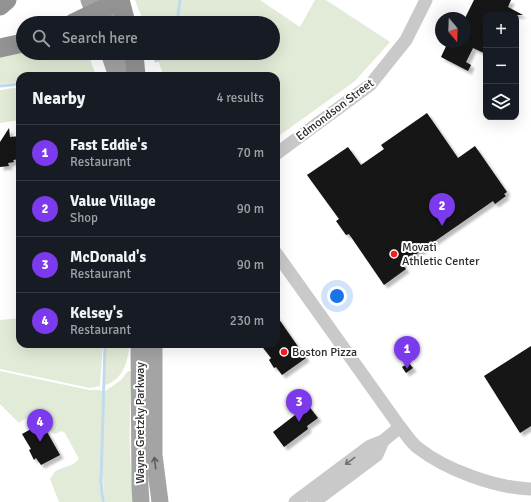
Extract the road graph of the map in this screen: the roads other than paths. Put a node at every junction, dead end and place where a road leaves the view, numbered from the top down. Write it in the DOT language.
graph roads {
  1 [pos="7,0"];
  2 [pos="426,0"];
  3 [pos="0,6"];
  4 [pos="103,10"];
  5 [pos="89,16"];
  6 [pos="114,16"];
  7 [pos="16,45"];
  8 [pos="0,48"];
  9 [pos="111,60"];
  10 [pos="126,60"];
  11 [pos="135,60"];
  12 [pos="116,72"];
  13 [pos="131,72"];
  14 [pos="136,72"];
  15 [pos="280,151"];
  16 [pos="280,259"];
  17 [pos="139,348"];
  18 [pos="154,348"];
  19 [pos="400,427"];
  20 [pos="383,441"];
  21 [pos="531,488"];
  22 [pos="141,502"];
  23 [pos="160,502"];
  24 [pos="296,502"];
  25 [pos="314,502"];
  1 -- 3 [label="highway"];
  2 -- 15 [label="street, Edmondson Street"];
  4 -- 5 [label="highway"];
  4 -- 6 [label="highway"];
  7 -- 8 [label="highway"];
  9 -- 12 [label="main road"];
  10 -- 13 [label="main road"];
  11 -- 14 [label="highway"];
  16 -- 19 [label="street"];
  17 -- 22 [label="main road, Wayne Gretzky Parkway"];
  23 -- 18 [label="main road, Wayne Gretzky Parkway, one-way"];
  19 -- 20 [label="street"];
  19 -- 21 [label="street"];
  20 -- 24 [label="street, one-way"];
  20 -- 25 [label="street"];
}
